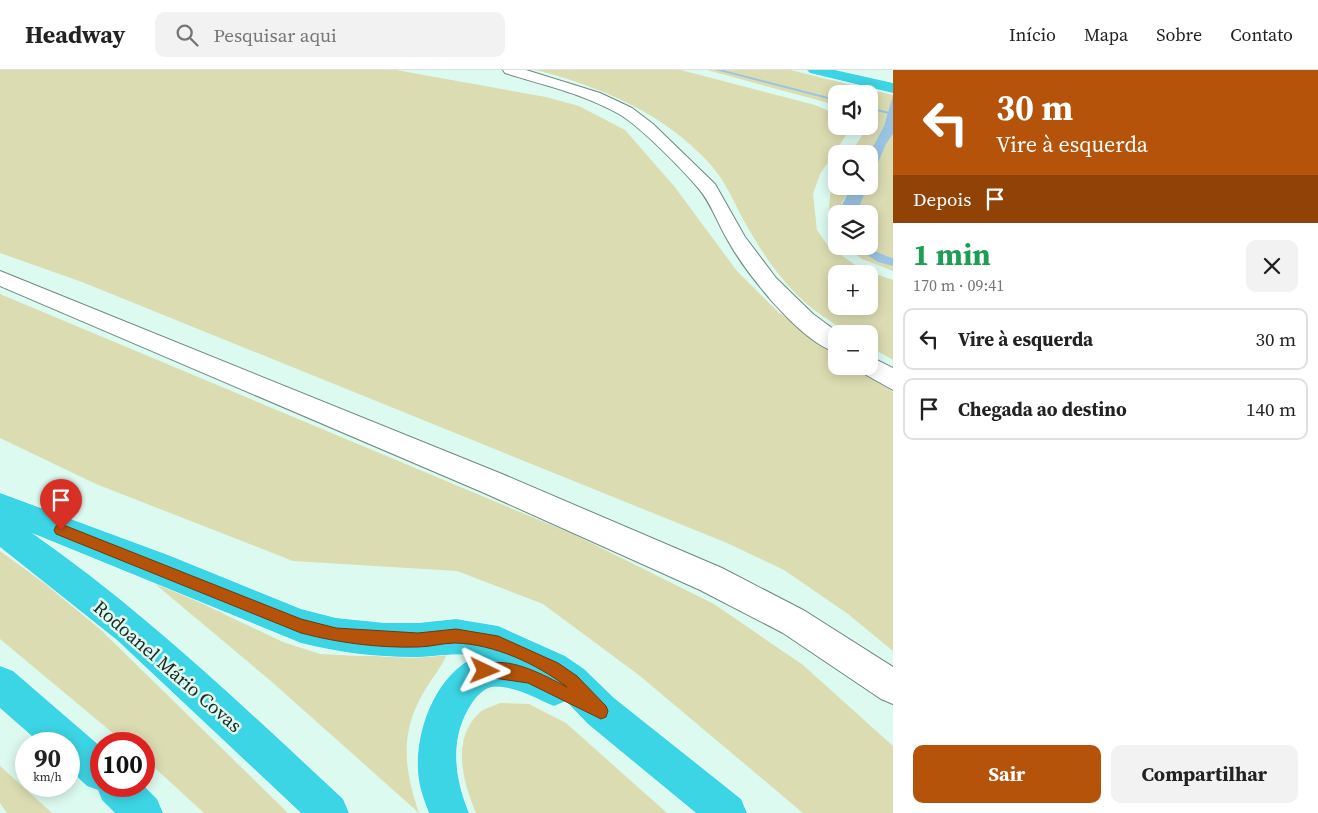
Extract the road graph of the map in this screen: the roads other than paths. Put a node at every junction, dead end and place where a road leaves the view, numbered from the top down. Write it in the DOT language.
graph roads {
  1 [pos="510,70"];
  2 [pos="815,70"];
  3 [pos="853,70"];
  4 [pos="890,87"];
  5 [pos="0,278"];
  6 [pos="828,337"];
  7 [pos="878,371"];
  8 [pos="893,380"];
  9 [pos="0,507"];
  10 [pos="0,529"];
  11 [pos="0,684"];
  12 [pos="893,687"];
  13 [pos="601,711"];
  14 [pos="90,762"];
  15 [pos="127,797"];
  16 [pos="143,813"];
  17 [pos="328,813"];
  18 [pos="449,813"];
  19 [pos="727,813"];
  1 -- 6 [label="street"];
  2 -- 4 [label="highway"];
  3 -- 4 [label="highway"];
  5 -- 12 [label="street"];
  7 -- 8 [label="street"];
  9 -- 13 [label="highway"];
  10 -- 17 [label="highway, Rodoanel Mário Covas"];
  11 -- 14 [label="highway"];
  13 -- 18 [label="highway"];
  13 -- 19 [label="highway"];
  15 -- 16 [label="highway"];
}
